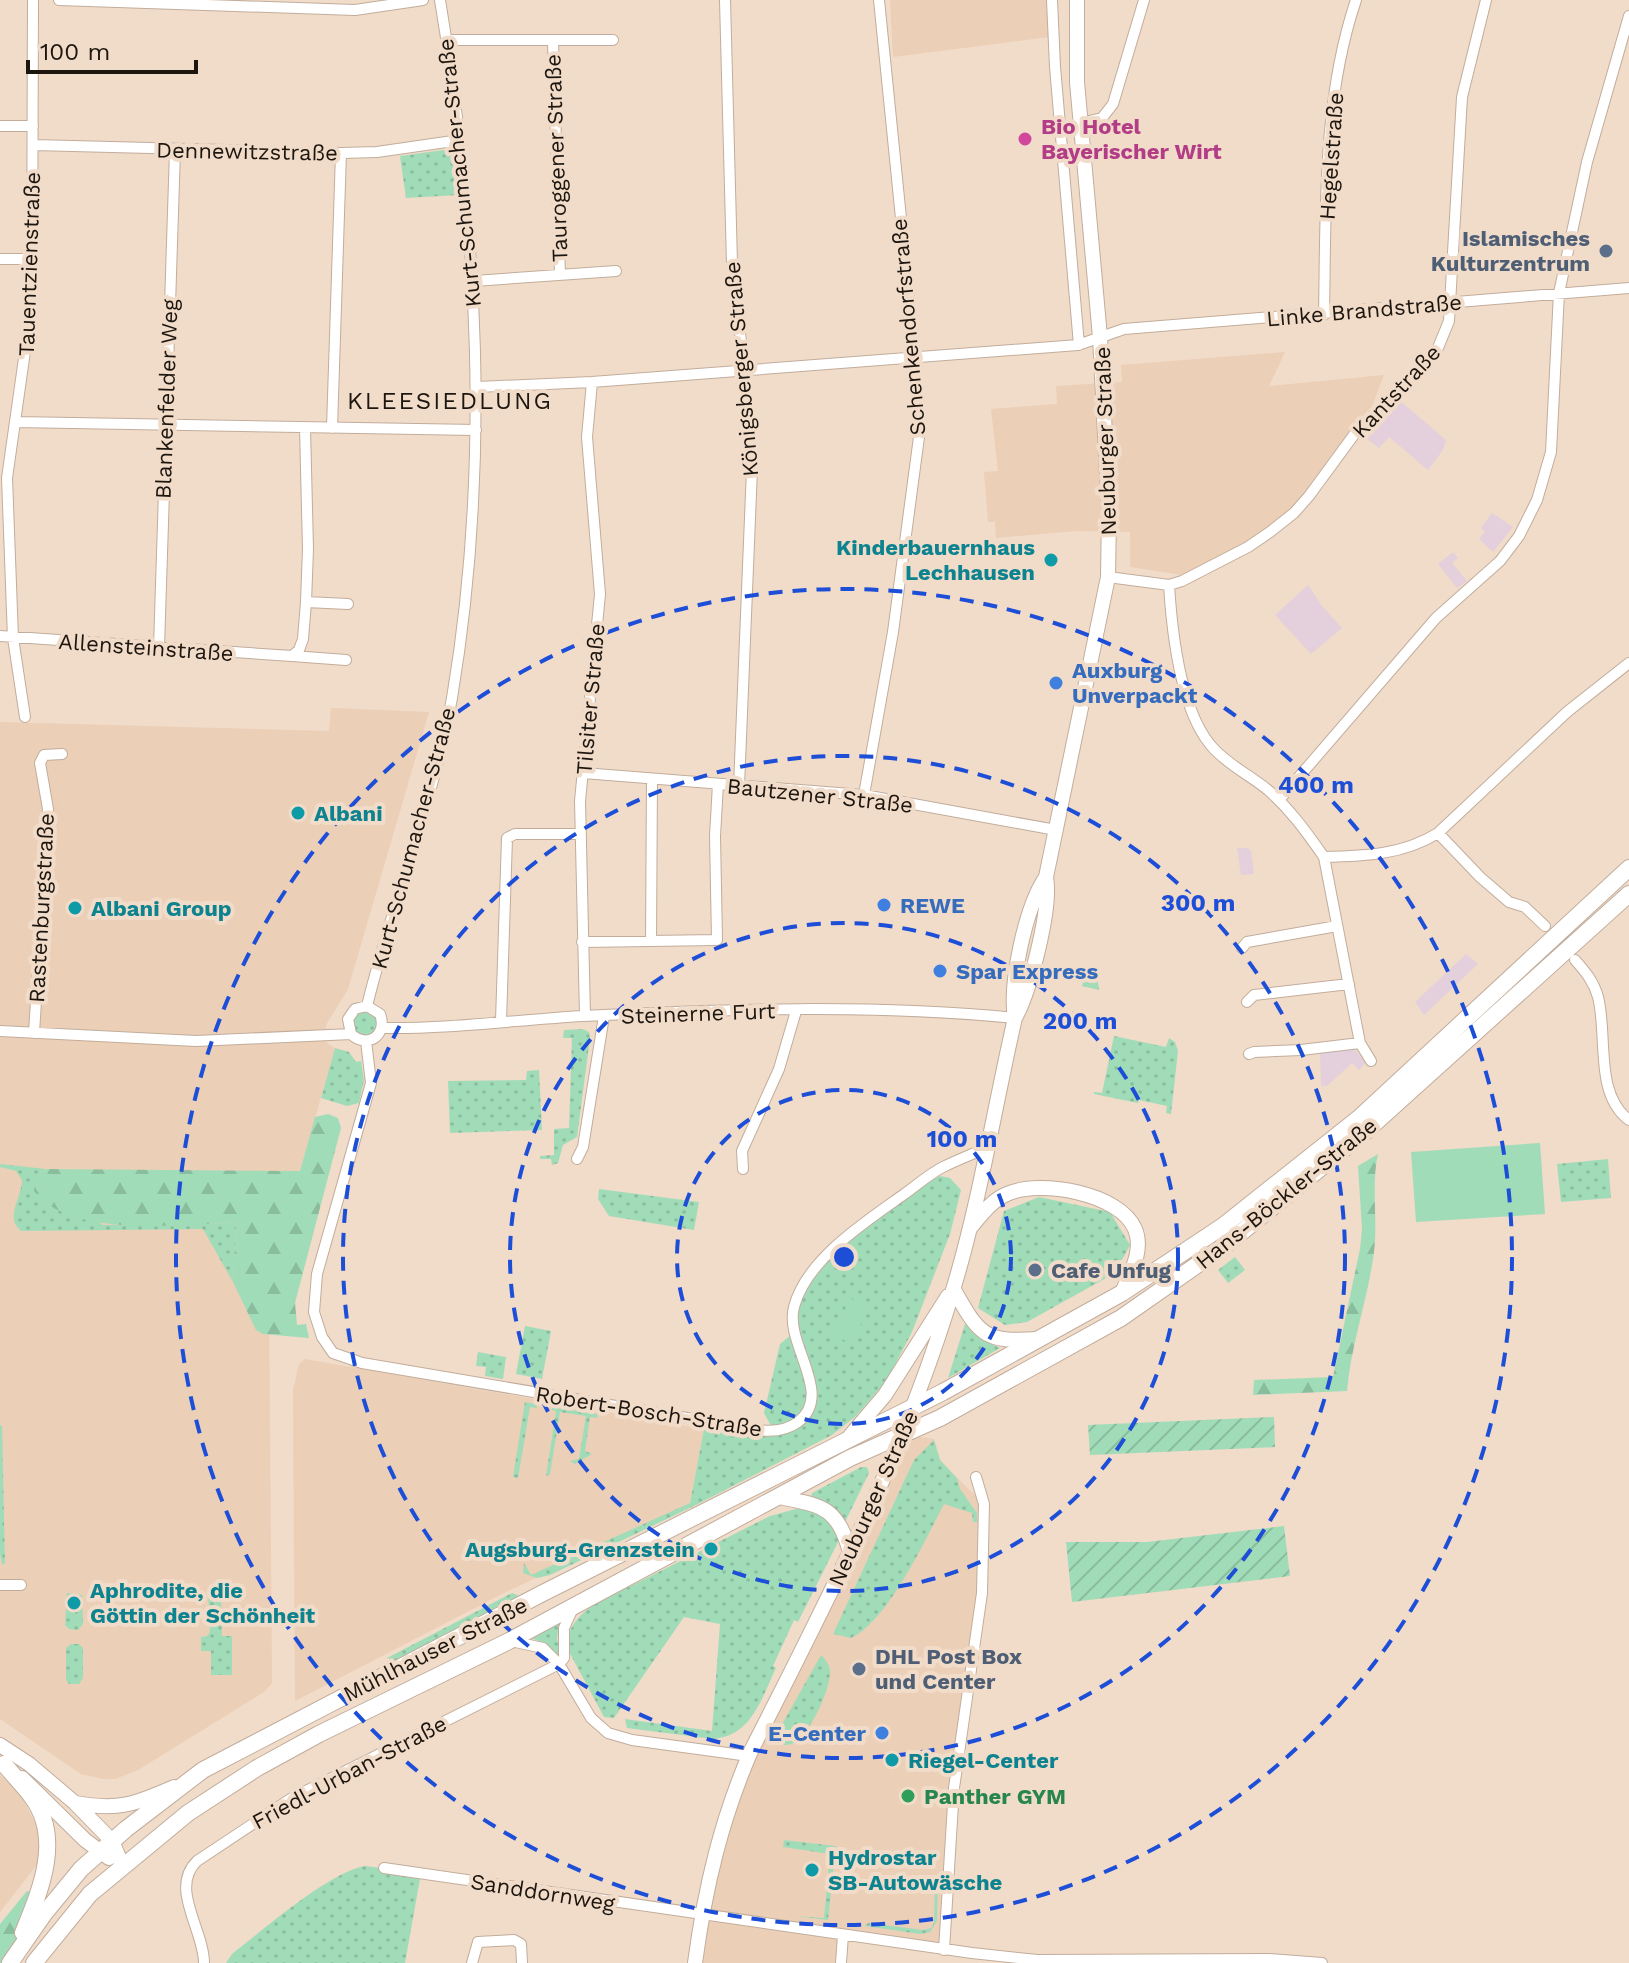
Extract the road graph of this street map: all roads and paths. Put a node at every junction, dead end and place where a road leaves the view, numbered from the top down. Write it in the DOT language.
graph roads {
  1 [pos="33,0"];
  2 [pos="59,0"];
  3 [pos="423,0"];
  4 [pos="440,0"];
  5 [pos="725,0"];
  6 [pos="879,0"];
  7 [pos="1052,0"];
  8 [pos="1077,0"];
  9 [pos="1144,0"];
  10 [pos="1356,0"];
  11 [pos="1486,0"];
  12 [pos="1629,16"];
  13 [pos="446,40"];
  14 [pos="613,40"];
  15 [pos="553,41"];
  16 [pos="1081,123"];
  17 [pos="0,126"];
  18 [pos="33,126"];
  19 [pos="460,140"];
  20 [pos="34,145"];
  21 [pos="175,150"];
  22 [pos="341,153"];
  23 [pos="0,259"];
  24 [pos="33,259"];
  25 [pos="616,271"];
  26 [pos="560,275"];
  27 [pos="474,281"];
  28 [pos="1629,288"];
  29 [pos="1559,293"];
  30 [pos="1450,303"];
  31 [pos="1324,315"];
  32 [pos="1100,337"];
  33 [pos="1079,345"];
  34 [pos="915,357"];
  35 [pos="745,370"];
  36 [pos="592,382"];
  37 [pos="477,387"];
  38 [pos="16,422"];
  39 [pos="164,426"];
  40 [pos="305,428"];
  41 [pos="332,428"];
  42 [pos="476,430"];
  43 [pos="4,478"];
  44 [pos="1108,577"];
  45 [pos="1169,585"];
  46 [pos="306,602"];
  47 [pos="348,604"];
  48 [pos="0,636"];
  49 [pos="13,638"];
  50 [pos="159,647"];
  51 [pos="292,656"];
  52 [pos="346,660"];
  53 [pos="1629,663"];
  54 [pos="25,717"];
  55 [pos="62,754"];
  56 [pos="583,773"];
  57 [pos="652,779"];
  58 [pos="718,784"];
  59 [pos="739,786"];
  60 [pos="864,795"];
  61 [pos="1279,800"];
  62 [pos="1056,830"];
  63 [pos="1438,833"];
  64 [pos="580,834"];
  65 [pos="1324,857"];
  66 [pos="1629,868"];
  67 [pos="1629,894"];
  68 [pos="1337,926"];
  69 [pos="1545,926"];
  70 [pos="651,941"];
  71 [pos="582,942"];
  72 [pos="1242,948"];
  73 [pos="1575,960"];
  74 [pos="1349,984"];
  75 [pos="1247,1002"];
  76 [pos="367,1006"];
  77 [pos="796,1011"];
  78 [pos="585,1016"];
  79 [pos="604,1016"];
  80 [pos="1015,1018"];
  81 [pos="501,1021"];
  82 [pos="382,1028"];
  83 [pos="0,1031"];
  84 [pos="34,1033"];
  85 [pos="351,1034"];
  86 [pos="366,1041"];
  87 [pos="1360,1043"];
  88 [pos="1249,1054"];
  89 [pos="1371,1061"];
  90 [pos="1629,1120"];
  91 [pos="988,1147"];
  92 [pos="577,1159"];
  93 [pos="743,1169"];
  94 [pos="970,1227"];
  95 [pos="954,1290"];
  96 [pos="1122,1293"];
  97 [pos="1041,1338"];
  98 [pos="913,1405"];
  99 [pos="902,1434"];
  100 [pos="848,1438"];
  101 [pos="976,1477"];
  102 [pos="779,1497"];
  103 [pos="851,1555"];
  104 [pos="0,1585"];
  105 [pos="21,1585"];
  106 [pos="574,1606"];
  107 [pos="509,1641"];
  108 [pos="559,1664"];
  109 [pos="0,1745"];
  110 [pos="749,1756"];
  111 [pos="2,1763"];
  112 [pos="186,1782"];
  113 [pos="75,1803"];
  114 [pos="112,1841"];
  115 [pos="99,1852"];
  116 [pos="123,1867"];
  117 [pos="384,1868"];
  118 [pos="702,1916"];
  119 [pos="843,1935"];
  120 [pos="944,1950"];
  121 [pos="12,1959"];
  122 [pos="1141,1962"];
  123 [pos="34,1963"];
  124 [pos="204,1963"];
  125 [pos="472,1963"];
  126 [pos="522,1963"];
  127 [pos="695,1963"];
  128 [pos="841,1963"];
  129 [pos="1315,1963"];
  130 [pos="1322,1963"];
  1 -- 18 [label="street, Tauentzienstraße"];
  2 -- 3 [label="street"];
  4 -- 13 [label="street, Kurt-Schumacher-Straße"];
  5 -- 35 [label="street, Königsberger Straße"];
  6 -- 34 [label="street, Schenkendorfstraße"];
  7 -- 33 [label="street, Neuburger Straße"];
  8 -- 16 [label="street, Neuburger Straße"];
  9 -- 16 [label="street"];
  10 -- 31 [label="street, Hegelstraße"];
  11 -- 30 [label="street, Kantstraße"];
  12 -- 29 [label="street"];
  13 -- 15 [label="street, Tauroggener Straße"];
  13 -- 19 [label="street, Kurt-Schumacher-Straße"];
  14 -- 15 [label="street, Tauroggener Straße"];
  15 -- 26 [label="street, Tauroggener Straße"];
  16 -- 32 [label="street, Neuburger Straße"];
  17 -- 18 [label="street"];
  18 -- 20 [label="street, Tauentzienstraße"];
  19 -- 22 [label="street, Dennewitzstraße"];
  19 -- 27 [label="street, Kurt-Schumacher-Straße"];
  20 -- 21 [label="street, Dennewitzstraße"];
  20 -- 24 [label="street, Tauentzienstraße"];
  21 -- 22 [label="street, Dennewitzstraße"];
  21 -- 39 [label="street, Blankenfelder Weg"];
  22 -- 41 [label="street"];
  23 -- 24 [label="street"];
  24 -- 38 [label="street, Tauentzienstraße"];
  25 -- 26 [label="street, Tauroggener Straße"];
  26 -- 27 [label="street, Tauroggener Straße"];
  27 -- 37 [label="street, Kurt-Schumacher-Straße"];
  28 -- 29 [label="street, Linke Brandstraße"];
  29 -- 30 [label="street, Linke Brandstraße"];
  29 -- 61 [label="street"];
  30 -- 31 [label="street, Linke Brandstraße"];
  30 -- 45 [label="street, Kantstraße"];
  31 -- 32 [label="street, Linke Brandstraße"];
  32 -- 33 [label="street, Linke Brandstraße"];
  32 -- 44 [label="street, Neuburger Straße"];
  33 -- 34 [label="street, Linke Brandstraße"];
  34 -- 35 [label="street, Linke Brandstraße"];
  34 -- 60 [label="street, Schenkendorfstraße"];
  35 -- 36 [label="street, Linke Brandstraße"];
  35 -- 59 [label="street, Königsberger Straße"];
  36 -- 37 [label="street, Linke Brandstraße"];
  36 -- 56 [label="street, Tilsiter Straße"];
  37 -- 42 [label="street, Kurt-Schumacher-Straße"];
  38 -- 39 [label="street"];
  38 -- 43 [label="street, Tauentzienstraße"];
  39 -- 40 [label="street"];
  39 -- 50 [label="street, Blankenfelder Weg"];
  40 -- 41 [label="street"];
  40 -- 46 [label="street"];
  41 -- 42 [label="street"];
  42 -- 76 [label="street, Kurt-Schumacher-Straße"];
  43 -- 49 [label="street, Tauentzienstraße"];
  44 -- 45 [label="street"];
  44 -- 62 [label="street, Neuburger Straße"];
  45 -- 61 [label="street"];
  46 -- 47 [label="street"];
  46 -- 51 [label="street"];
  48 -- 49 [label="street, Allensteinstraße"];
  49 -- 50 [label="street, Allensteinstraße"];
  49 -- 54 [label="street, Tauentzienstraße"];
  50 -- 51 [label="street, Allensteinstraße"];
  51 -- 52 [label="street, Allensteinstraße"];
  53 -- 63 [label="street"];
  55 -- 84 [label="street, Rastenburgstraße"];
  56 -- 57 [label="street, Bautzener Straße"];
  56 -- 64 [label="street, Tilsiter Straße"];
  57 -- 58 [label="street, Bautzener Straße"];
  57 -- 70 [label="street"];
  58 -- 59 [label="street, Bautzener Straße"];
  58 -- 70 [label="street"];
  59 -- 60 [label="street, Bautzener Straße"];
  60 -- 62 [label="street, Bautzener Straße"];
  61 -- 65 [label="street"];
  62 -- 80 [label="street, Neuburger Straße"];
  63 -- 65 [label="street"];
  63 -- 69 [label="street"];
  64 -- 71 [label="street, Tilsiter Straße"];
  64 -- 81 [label="street"];
  65 -- 68 [label="street"];
  66 -- 96 [label="main road, Hans-Böckler-Straße"];
  67 -- 99 [label="main road, Hans-Böckler-Straße"];
  68 -- 72 [label="street"];
  68 -- 74 [label="street"];
  70 -- 71 [label="street"];
  71 -- 78 [label="street, Tilsiter Straße"];
  73 -- 90 [label="street"];
  74 -- 75 [label="street"];
  74 -- 87 [label="street"];
  76 -- 82 [label="street"];
  76 -- 85 [label="street"];
  77 -- 79 [label="street, Steinerne Furt"];
  77 -- 80 [label="street, Steinerne Furt"];
  77 -- 93 [label="street"];
  78 -- 79 [label="street, Steinerne Furt"];
  78 -- 81 [label="street, Steinerne Furt"];
  79 -- 92 [label="street"];
  80 -- 91 [label="street, Neuburger Straße"];
  81 -- 82 [label="street, Steinerne Furt"];
  82 -- 86 [label="street"];
  83 -- 84 [label="street"];
  84 -- 85 [label="street"];
  85 -- 86 [label="street"];
  86 -- 91 [label="street, Robert-Bosch-Straße"];
  87 -- 88 [label="street"];
  87 -- 89 [label="street"];
  91 -- 94 [label="street, Neuburger Straße"];
  94 -- 95 [label="street, Neuburger Straße"];
  94 -- 96 [label="street"];
  95 -- 97 [label="street"];
  95 -- 98 [label="street, Neuburger Straße"];
  95 -- 100 [label="street"];
  96 -- 97 [label="main road, Hans-Böckler-Straße"];
  97 -- 98 [label="main road, Hans-Böckler-Straße"];
  98 -- 99 [label="street, Neuburger Straße"];
  98 -- 100 [label="main road, Mühlhauser Straße"];
  99 -- 102 [label="main road, Mühlhauser Straße"];
  99 -- 103 [label="street, Neuburger Straße"];
  100 -- 112 [label="main road, Mühlhauser Straße"];
  101 -- 120 [label="street"];
  102 -- 103 [label="street"];
  102 -- 106 [label="main road, Mühlhauser Straße"];
  103 -- 110 [label="street, Neuburger Straße"];
  104 -- 105 [label="street"];
  106 -- 107 [label="main road, Mühlhauser Straße"];
  106 -- 108 [label="street"];
  107 -- 108 [label="street"];
  107 -- 116 [label="main road, Mühlhauser Straße"];
  108 -- 110 [label="street"];
  108 -- 124 [label="street, Friedl-Urban-Straße"];
  109 -- 113 [label="street"];
  110 -- 118 [label="street, Neuburger Straße"];
  111 -- 115 [label="street"];
  111 -- 121 [label="main road"];
  112 -- 113 [label="street"];
  112 -- 114 [label="main road, Mühlhauser Straße"];
  113 -- 114 [label="street"];
  114 -- 115 [label="main road, Mühlhauser Straße"];
  114 -- 116 [label="street"];
  115 -- 116 [label="street"];
  115 -- 121 [label="main road, Mühlhauser Straße"];
  116 -- 123 [label="main road, Mühlhauser Straße"];
  117 -- 118 [label="street, Sanddornweg"];
  118 -- 119 [label="street, Sanddornweg"];
  118 -- 127 [label="street, Neuburger Straße"];
  119 -- 120 [label="street, Sanddornweg"];
  119 -- 128 [label="street"];
  120 -- 122 [label="street, Sanddornweg"];
  122 -- 129 [label="street, Sanddornweg"];
  125 -- 126 [label="street"];
  129 -- 130 [label="street, Sanddornweg"];
}
